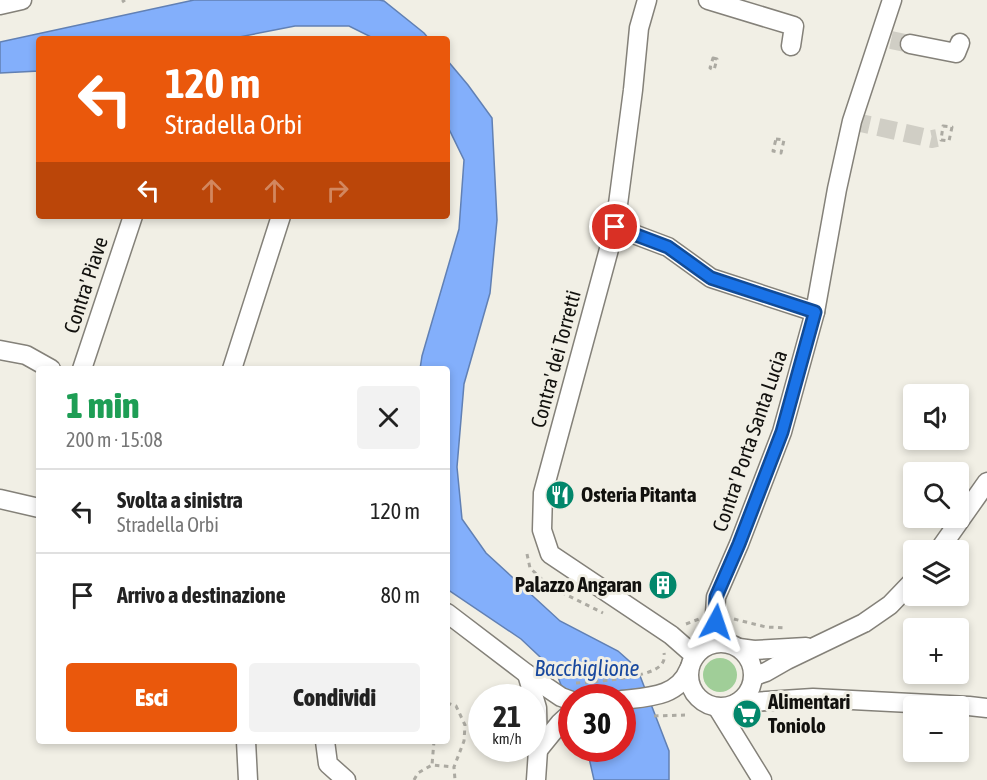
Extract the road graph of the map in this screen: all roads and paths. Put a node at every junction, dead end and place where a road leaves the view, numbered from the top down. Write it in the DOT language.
graph roads {
  1 [pos="22,0"];
  2 [pos="647,0"];
  3 [pos="708,0"];
  4 [pos="892,0"];
  5 [pos="0,4"];
  6 [pos="960,43"];
  7 [pos="910,45"];
  8 [pos="791,46"];
  9 [pos="943,126"];
  10 [pos="776,139"];
  11 [pos="132,219"];
  12 [pos="280,219"];
  13 [pos="615,227"];
  14 [pos="815,312"];
  15 [pos="0,350"];
  16 [pos="46,366"];
  17 [pos="83,366"];
  18 [pos="233,366"];
  19 [pos="987,482"];
  20 [pos="0,499"];
  21 [pos="36,507"];
  22 [pos="946,540"];
  23 [pos="527,554"];
  24 [pos="903,591"];
  25 [pos="607,615"];
  26 [pos="450,616"];
  27 [pos="734,646"];
  28 [pos="817,646"];
  29 [pos="692,663"];
  30 [pos="659,667"];
  31 [pos="527,674"];
  32 [pos="753,681"];
  33 [pos="530,684"];
  34 [pos="606,684"];
  35 [pos="677,694"];
  36 [pos="558,696"];
  37 [pos="813,698"];
  38 [pos="636,699"];
  39 [pos="737,703"];
  40 [pos="450,704"];
  41 [pos="712,705"];
  42 [pos="987,708"];
  43 [pos="558,718"];
  44 [pos="546,737"];
  45 [pos="246,744"];
  46 [pos="325,744"];
  47 [pos="434,744"];
  48 [pos="537,762"];
  49 [pos="432,765"];
  50 [pos="454,767"];
  51 [pos="248,780"];
  52 [pos="346,780"];
  53 [pos="414,780"];
  54 [pos="455,780"];
  55 [pos="536,780"];
  56 [pos="762,780"];
  1 -- 5 [label="street"];
  2 -- 13 [label="street, Contra' dei Torretti"];
  3 -- 8 [label="street"];
  4 -- 14 [label="street, Contra' Porta Santa Lucia"];
  6 -- 7 [label="street"];
  9 -- 9 [label="path"];
  10 -- 10 [label="path"];
  11 -- 17 [label="street, Contra' Piave"];
  12 -- 18 [label="street"];
  13 -- 14 [label="street"];
  13 -- 29 [label="street, Contra' dei Torretti"];
  14 -- 27 [label="street, Contra' Porta Santa Lucia"];
  15 -- 16 [label="street"];
  19 -- 22 [label="street"];
  20 -- 21 [label="street"];
  23 -- 25 [label="path"];
  24 -- 28 [label="street"];
  26 -- 31 [label="street"];
  27 -- 28 [label="street"];
  27 -- 29 [label="street"];
  27 -- 32 [label="street"];
  28 -- 32 [label="street"];
  29 -- 35 [label="street"];
  29 -- 41 [label="street"];
  30 -- 34 [label="path"];
  31 -- 33 [label="street"];
  31 -- 36 [label="street"];
  32 -- 37 [label="street"];
  32 -- 39 [label="street"];
  35 -- 38 [label="street"];
  35 -- 41 [label="street"];
  37 -- 39 [label="street"];
  37 -- 42 [label="street"];
  39 -- 41 [label="street"];
  40 -- 50 [label="path"];
  41 -- 56 [label="street"];
  43 -- 44 [label="street"];
  45 -- 51 [label="street"];
  46 -- 52 [label="street"];
  47 -- 49 [label="path"];
  48 -- 55 [label="street"];
  49 -- 50 [label="path"];
  49 -- 53 [label="path"];
  50 -- 54 [label="path"];
}
